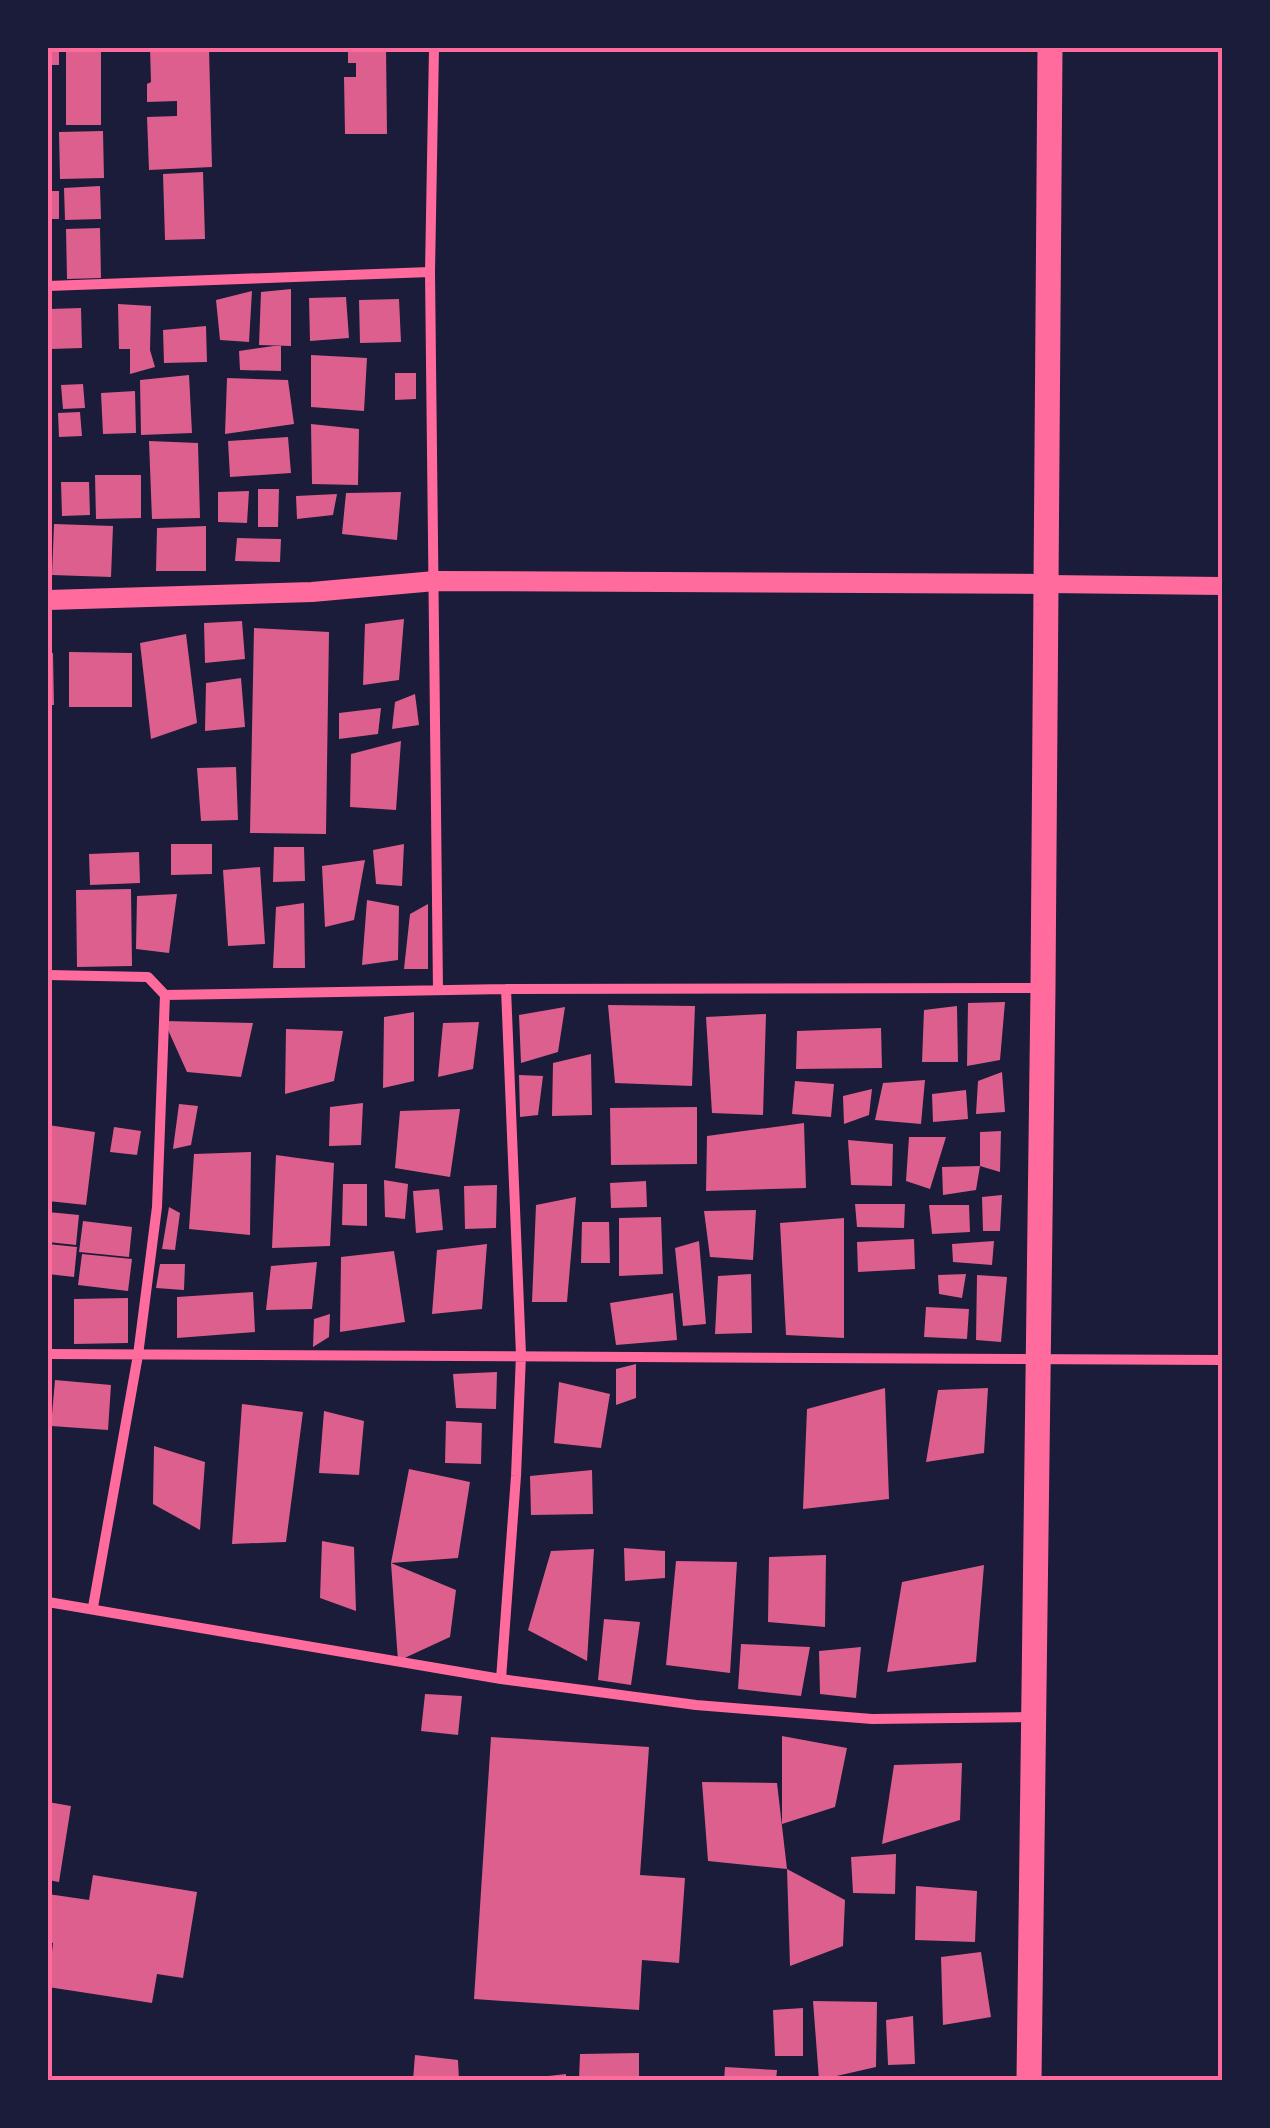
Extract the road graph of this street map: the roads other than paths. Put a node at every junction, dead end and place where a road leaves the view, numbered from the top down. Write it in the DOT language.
graph roads {
  1 [pos="434,48"];
  2 [pos="1050,48"];
  3 [pos="430,272"];
  4 [pos="48,286"];
  5 [pos="434,581"];
  6 [pos="1047,584"];
  7 [pos="1222,586"];
  8 [pos="48,600"];
  9 [pos="48,976"];
  10 [pos="1043,988"];
  11 [pos="506,989"];
  12 [pos="438,990"];
  13 [pos="165,995"];
  14 [pos="48,1354"];
  15 [pos="138,1355"];
  16 [pos="521,1356"];
  17 [pos="1037,1357"];
  18 [pos="1222,1360"];
  19 [pos="48,1602"];
  20 [pos="93,1607"];
  21 [pos="501,1679"];
  22 [pos="1034,1717"];
  23 [pos="1029,2080"];
  1 -- 3 [label="street"];
  2 -- 6 [label="main road"];
  3 -- 4 [label="street"];
  3 -- 5 [label="street"];
  5 -- 6 [label="main road"];
  5 -- 8 [label="main road"];
  5 -- 12 [label="street"];
  6 -- 7 [label="street"];
  6 -- 10 [label="main road"];
  9 -- 13 [label="street"];
  10 -- 11 [label="street"];
  10 -- 17 [label="main road"];
  11 -- 12 [label="street"];
  11 -- 16 [label="street"];
  12 -- 13 [label="street"];
  13 -- 15 [label="street"];
  14 -- 15 [label="street"];
  15 -- 16 [label="street"];
  15 -- 20 [label="street"];
  16 -- 17 [label="street"];
  16 -- 21 [label="street"];
  17 -- 18 [label="street"];
  17 -- 22 [label="main road"];
  19 -- 20 [label="street"];
  20 -- 21 [label="street"];
  21 -- 22 [label="street"];
  22 -- 23 [label="main road"];
}
